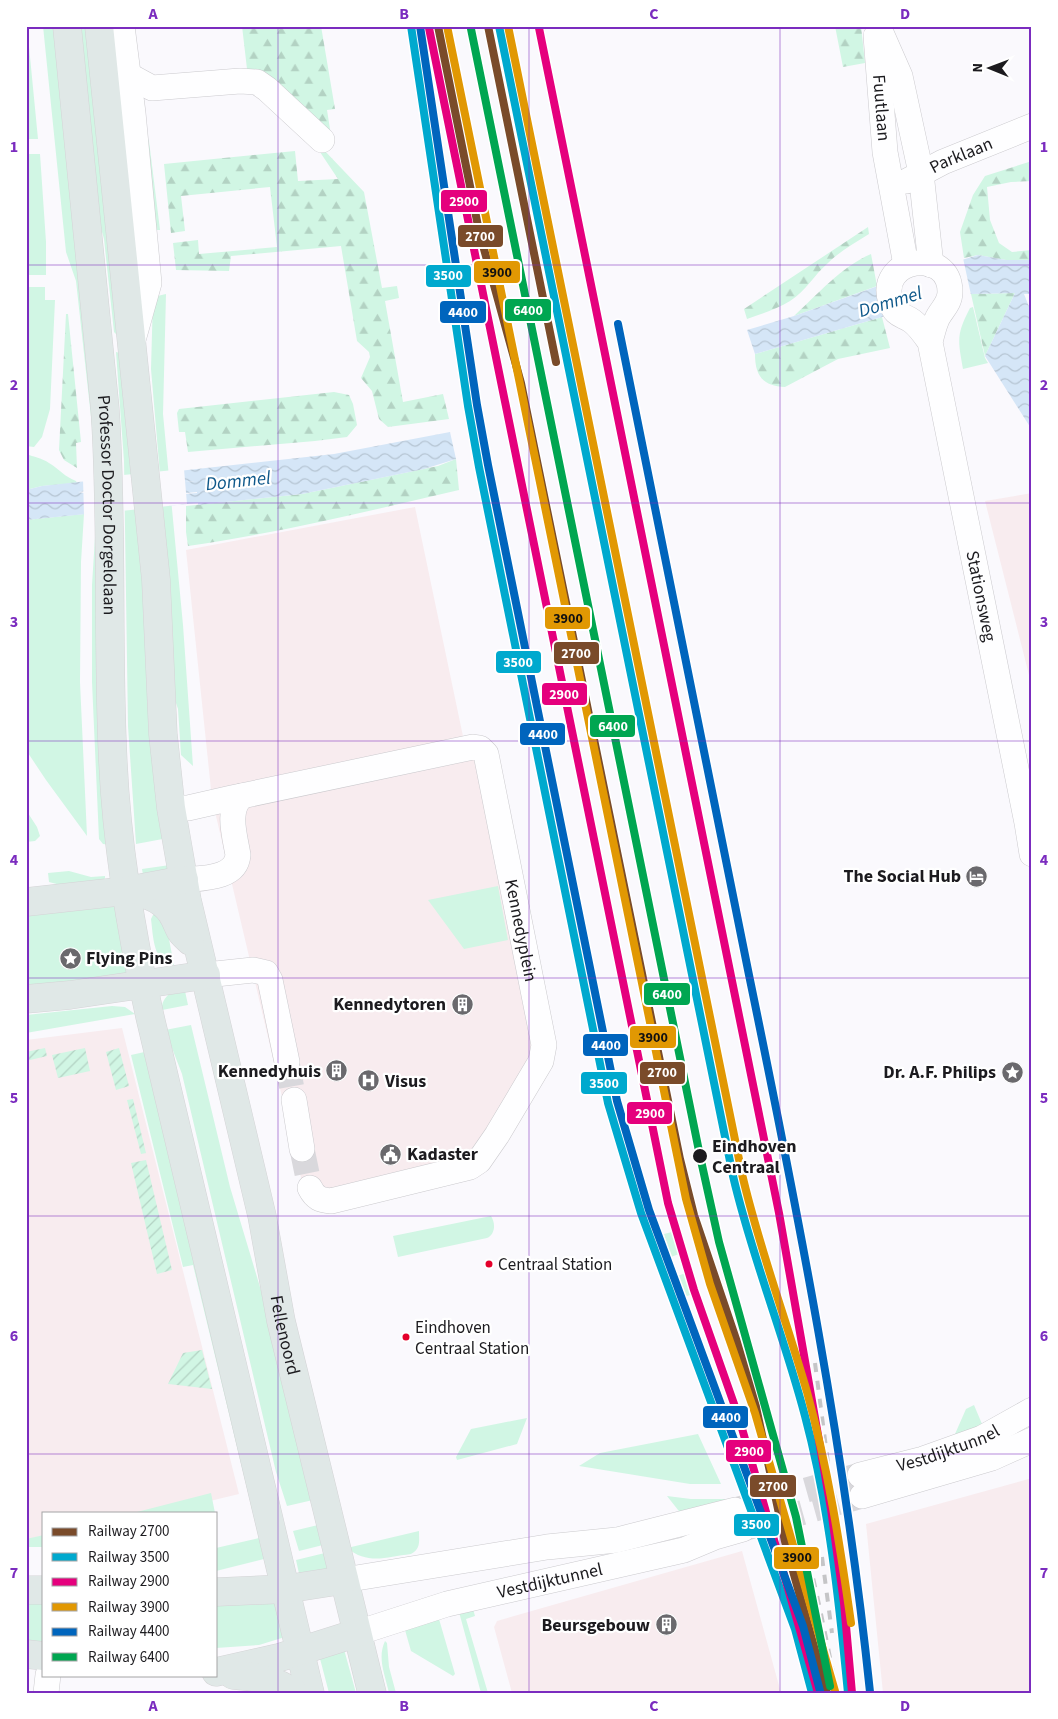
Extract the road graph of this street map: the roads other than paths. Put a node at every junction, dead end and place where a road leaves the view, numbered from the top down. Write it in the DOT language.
graph roads {
  1 [pos="67,26"];
  2 [pos="99,26"];
  3 [pos="122,26"];
  4 [pos="877,26"];
  5 [pos="128,75"];
  6 [pos="1032,126"];
  7 [pos="322,140"];
  8 [pos="921,173"];
  9 [pos="892,190"];
  10 [pos="934,266"];
  11 [pos="899,273"];
  12 [pos="97,322"];
  13 [pos="132,342"];
  14 [pos="930,342"];
  15 [pos="242,796"];
  16 [pos="171,808"];
  17 [pos="1032,854"];
  18 [pos="184,880"];
  19 [pos="125,891"];
  20 [pos="26,902"];
  21 [pos="199,949"];
  22 [pos="206,975"];
  23 [pos="142,984"];
  24 [pos="70,995"];
  25 [pos="26,999"];
  26 [pos="150,1017"];
  27 [pos="287,1062"];
  28 [pos="294,1100"];
  29 [pos="302,1149"];
  30 [pos="310,1188"];
  31 [pos="1032,1410"];
  32 [pos="1032,1440"];
  33 [pos="344,1580"];
  34 [pos="286,1589"];
  35 [pos="26,1590"];
  36 [pos="42,1590"];
  37 [pos="218,1592"];
  38 [pos="357,1633"];
  39 [pos="300,1652"];
  40 [pos="26,1654"];
  41 [pos="42,1656"];
  42 [pos="218,1672"];
  43 [pos="218,1673"];
  44 [pos="48,1676"];
  45 [pos="26,1692"];
  46 [pos="39,1693"];
  47 [pos="46,1693"];
  48 [pos="294,1693"];
  49 [pos="310,1693"];
  50 [pos="372,1693"];
  1 -- 12 [label="main road, Professor Doctor Dorgelolaan"];
  2 -- 13 [label="main road, Professor Doctor Dorgelolaan"];
  3 -- 5 [label="street, Professor Doctor Dorgelolaan"];
  4 -- 8 [label="street, Fuutlaan"];
  4 -- 9 [label="street, Fuutlaan"];
  5 -- 7 [label="street"];
  5 -- 13 [label="street, Professor Doctor Dorgelolaan"];
  6 -- 8 [label="street, Parklaan"];
  8 -- 9 [label="street, Parklaan"];
  8 -- 10 [label="street, Stationsweg"];
  9 -- 11 [label="street, Stationsweg"];
  10 -- 11 [label="street"];
  10 -- 14 [label="street, Stationsweg"];
  11 -- 14 [label="street, Stationsweg"];
  12 -- 13 [label="main road"];
  12 -- 19 [label="main road, Professor Doctor Dorgelolaan"];
  13 -- 16 [label="main road, Professor Doctor Dorgelolaan"];
  14 -- 17 [label="street, Stationsweg"];
  15 -- 16 [label="street, Kennedyplein"];
  15 -- 18 [label="street"];
  15 -- 30 [label="street, Kennedyplein"];
  16 -- 18 [label="main road, Professor Doctor Dorgelolaan"];
  18 -- 19 [label="main road"];
  18 -- 21 [label="main road, Professor Doctor Dorgelolaan"];
  19 -- 20 [label="main road"];
  19 -- 21 [label="main road"];
  19 -- 23 [label="main road, Professor Doctor Dorgelolaan"];
  21 -- 22 [label="main road, Professor Doctor Dorgelolaan"];
  22 -- 23 [label="main road"];
  22 -- 27 [label="street"];
  22 -- 33 [label="main road, Fellenoord"];
  23 -- 24 [label="main road"];
  23 -- 26 [label="main road"];
  24 -- 25 [label="main road"];
  24 -- 26 [label="main road"];
  26 -- 34 [label="main road"];
  28 -- 29 [label="street"];
  31 -- 32 [label="street, Vestdijktunnel"];
  33 -- 34 [label="main road"];
  33 -- 38 [label="main road, Fellenoord"];
  33 -- 38 [label="street, Vestdijktunnel"];
  34 -- 37 [label="main road"];
  34 -- 39 [label="main road"];
  35 -- 36 [label="main road"];
  38 -- 39 [label="main road"];
  38 -- 50 [label="main road, Fellenoord"];
  39 -- 42 [label="main road"];
  39 -- 49 [label="main road"];
  40 -- 41 [label="main road"];
  43 -- 48 [label="main road"];
  44 -- 47 [label="street"];
  45 -- 46 [label="street"];
}
